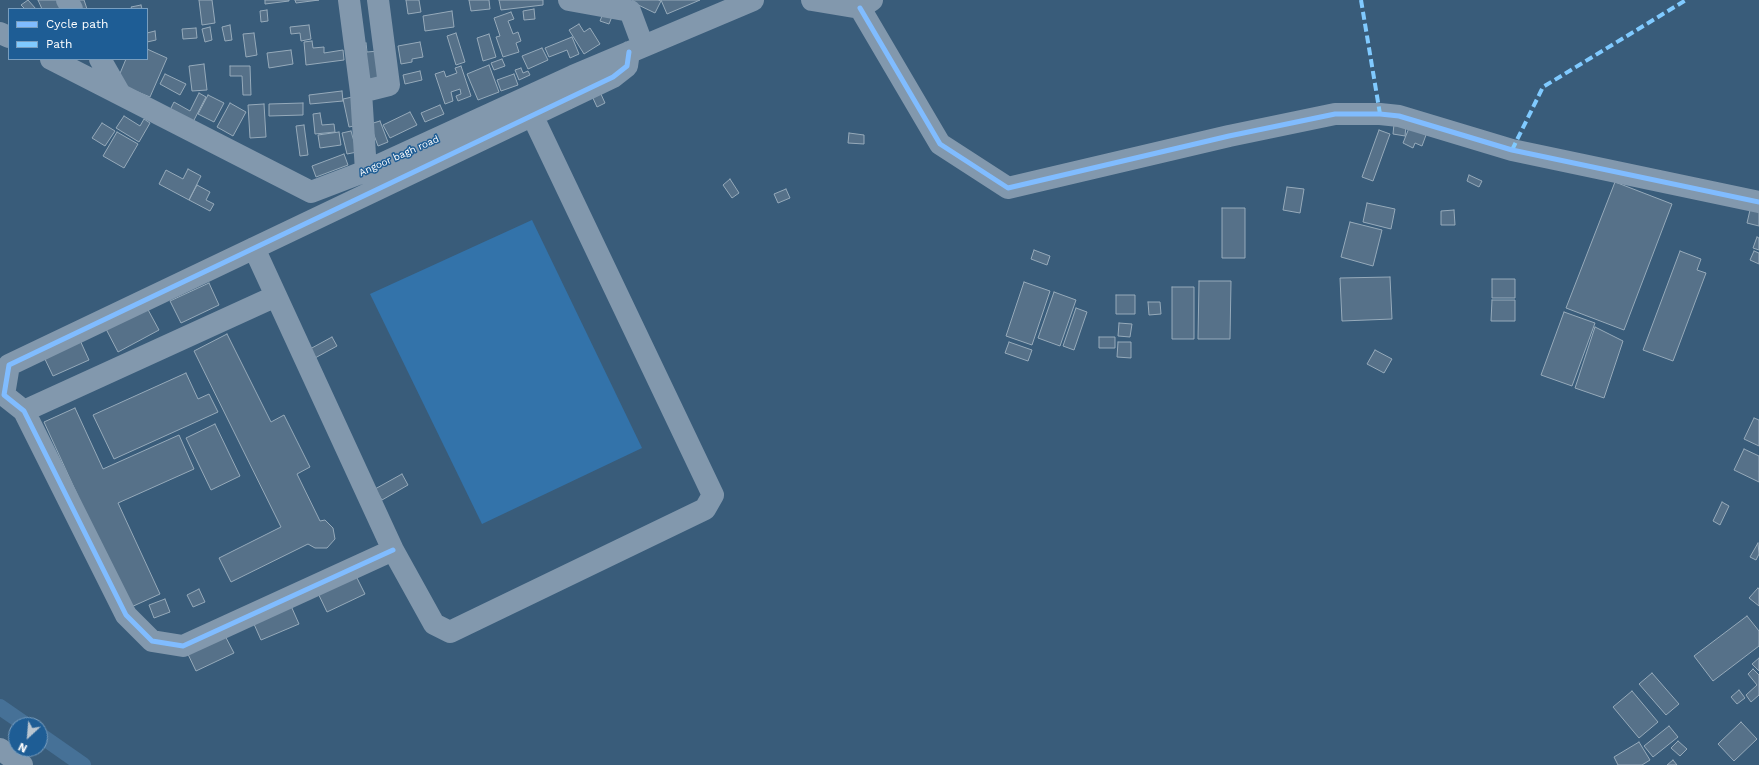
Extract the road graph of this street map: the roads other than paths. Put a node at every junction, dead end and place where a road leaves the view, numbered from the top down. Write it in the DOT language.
graph roads {
  1 [pos="349,0"];
  2 [pos="378,0"];
  3 [pos="569,0"];
  4 [pos="753,0"];
  5 [pos="812,0"];
  6 [pos="866,4"];
  7 [pos="636,49"];
  8 [pos="54,60"];
  9 [pos="101,60"];
  10 [pos="361,92"];
  11 [pos="120,94"];
  12 [pos="532,115"];
  13 [pos="366,172"];
  14 [pos="1759,202"];
  15 [pos="254,248"];
  16 [pos="276,296"];
  17 [pos="24,411"];
  18 [pos="393,550"];
  19 [pos="0,749"];
  20 [pos="22,765"];
  1 -- 10 [label="street"];
  2 -- 10 [label="street"];
  3 -- 7 [label="street"];
  4 -- 7 [label="street, Angoor bagh road"];
  5 -- 6 [label="street"];
  6 -- 14 [label="street"];
  7 -- 12 [label="street"];
  7 -- 13 [label="street, Angoor bagh road"];
  8 -- 11 [label="street, Angoor bagh road"];
  9 -- 11 [label="street"];
  10 -- 13 [label="street"];
  11 -- 13 [label="street, Angoor bagh road"];
  12 -- 15 [label="street"];
  12 -- 18 [label="street"];
  15 -- 16 [label="street"];
  15 -- 17 [label="street"];
  16 -- 17 [label="street"];
  16 -- 18 [label="street"];
  17 -- 18 [label="street"];
  19 -- 20 [label="street"];
}
